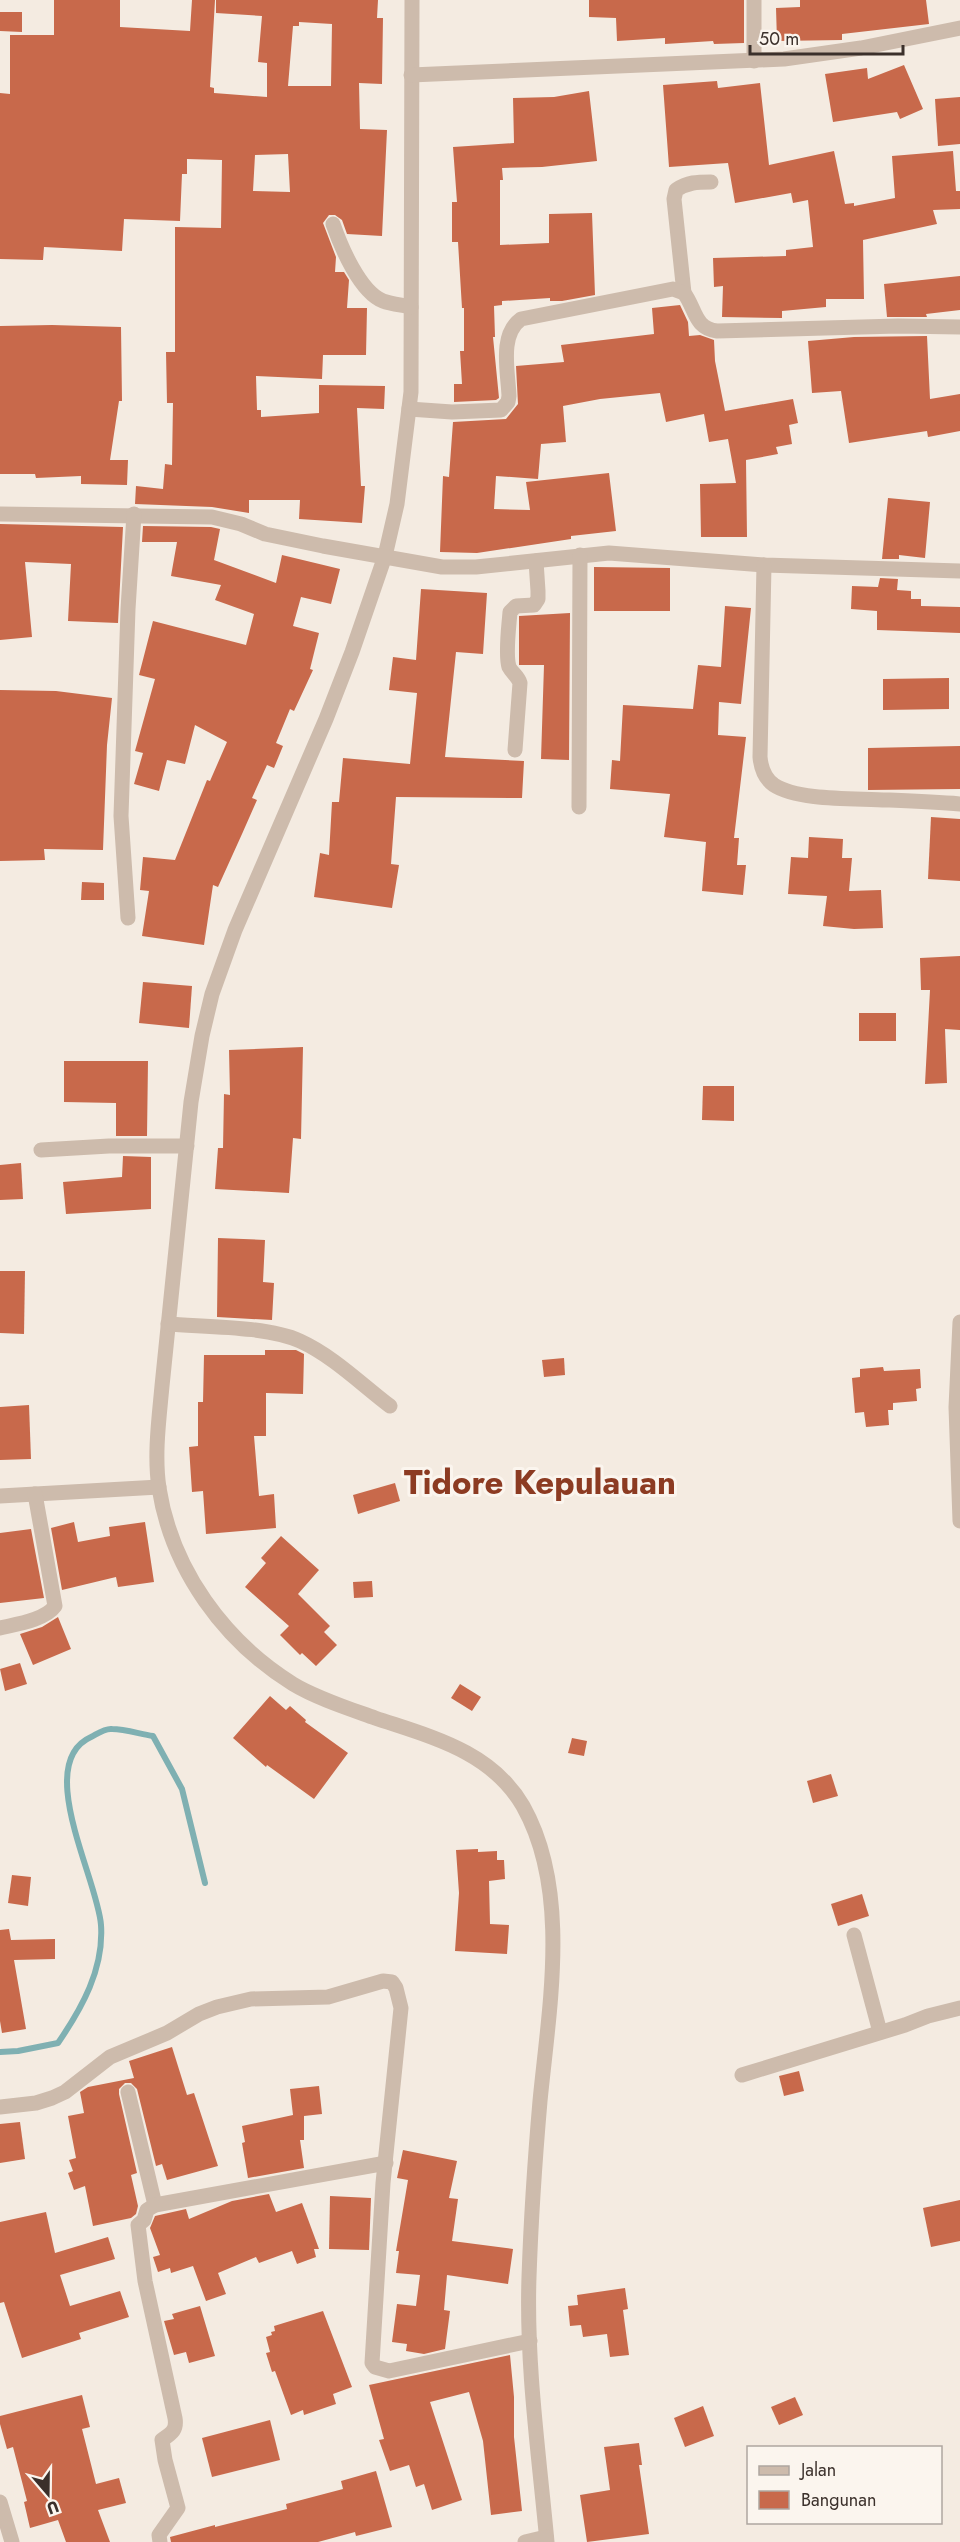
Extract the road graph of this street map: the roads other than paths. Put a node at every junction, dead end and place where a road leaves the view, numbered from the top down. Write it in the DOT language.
graph roads {
  1 [pos="412,0"];
  2 [pos="754,0"];
  3 [pos="960,28"];
  4 [pos="754,61"];
  5 [pos="411,75"];
  6 [pos="711,182"];
  7 [pos="333,224"];
  8 [pos="684,293"];
  9 [pos="411,307"];
  10 [pos="960,327"];
  11 [pos="409,410"];
  12 [pos="0,514"];
  13 [pos="134,514"];
  14 [pos="580,555"];
  15 [pos="385,556"];
  16 [pos="536,561"];
  17 [pos="764,565"];
  18 [pos="960,571"];
  19 [pos="515,750"];
  20 [pos="960,804"];
  21 [pos="579,807"];
  22 [pos="128,918"];
  23 [pos="187,1146"];
  24 [pos="40,1150"];
  25 [pos="960,1322"];
  26 [pos="168,1324"];
  27 [pos="390,1406"];
  28 [pos="959,1461"];
  29 [pos="159,1487"];
  30 [pos="35,1494"];
  31 [pos="0,1496"];
  32 [pos="960,1521"];
  33 [pos="0,1628"];
  34 [pos="854,1935"];
  35 [pos="960,2008"];
  36 [pos="880,2032"];
  37 [pos="742,2075"];
  38 [pos="128,2092"];
  39 [pos="0,2108"];
  40 [pos="386,2163"];
  41 [pos="155,2205"];
  42 [pos="530,2341"];
  43 [pos="0,2502"];
  44 [pos="546,2540"];
  45 [pos="12,2542"];
  46 [pos="160,2542"];
  47 [pos="525,2542"];
  1 -- 5 [label="street"];
  2 -- 4 [label="street"];
  3 -- 4 [label="street"];
  4 -- 5 [label="street"];
  5 -- 9 [label="street"];
  6 -- 8 [label="street"];
  7 -- 9 [label="street"];
  8 -- 10 [label="street"];
  8 -- 11 [label="street"];
  9 -- 11 [label="street"];
  11 -- 15 [label="street"];
  12 -- 13 [label="street"];
  13 -- 15 [label="street"];
  13 -- 22 [label="street"];
  14 -- 16 [label="street"];
  14 -- 17 [label="street"];
  14 -- 21 [label="street"];
  15 -- 16 [label="street"];
  15 -- 23 [label="street"];
  16 -- 19 [label="street"];
  17 -- 18 [label="street"];
  17 -- 20 [label="street"];
  23 -- 24 [label="street"];
  23 -- 26 [label="street"];
  25 -- 28 [label="street"];
  26 -- 27 [label="street"];
  26 -- 29 [label="street"];
  28 -- 32 [label="street"];
  29 -- 30 [label="street"];
  29 -- 42 [label="street"];
  30 -- 31 [label="street"];
  30 -- 33 [label="street"];
  34 -- 36 [label="street"];
  35 -- 36 [label="street"];
  36 -- 37 [label="street"];
  38 -- 41 [label="street"];
  39 -- 40 [label="street"];
  40 -- 41 [label="street"];
  40 -- 42 [label="street"];
  41 -- 46 [label="street"];
  42 -- 44 [label="street"];
  43 -- 45 [label="street"];
  44 -- 47 [label="street"];
}
